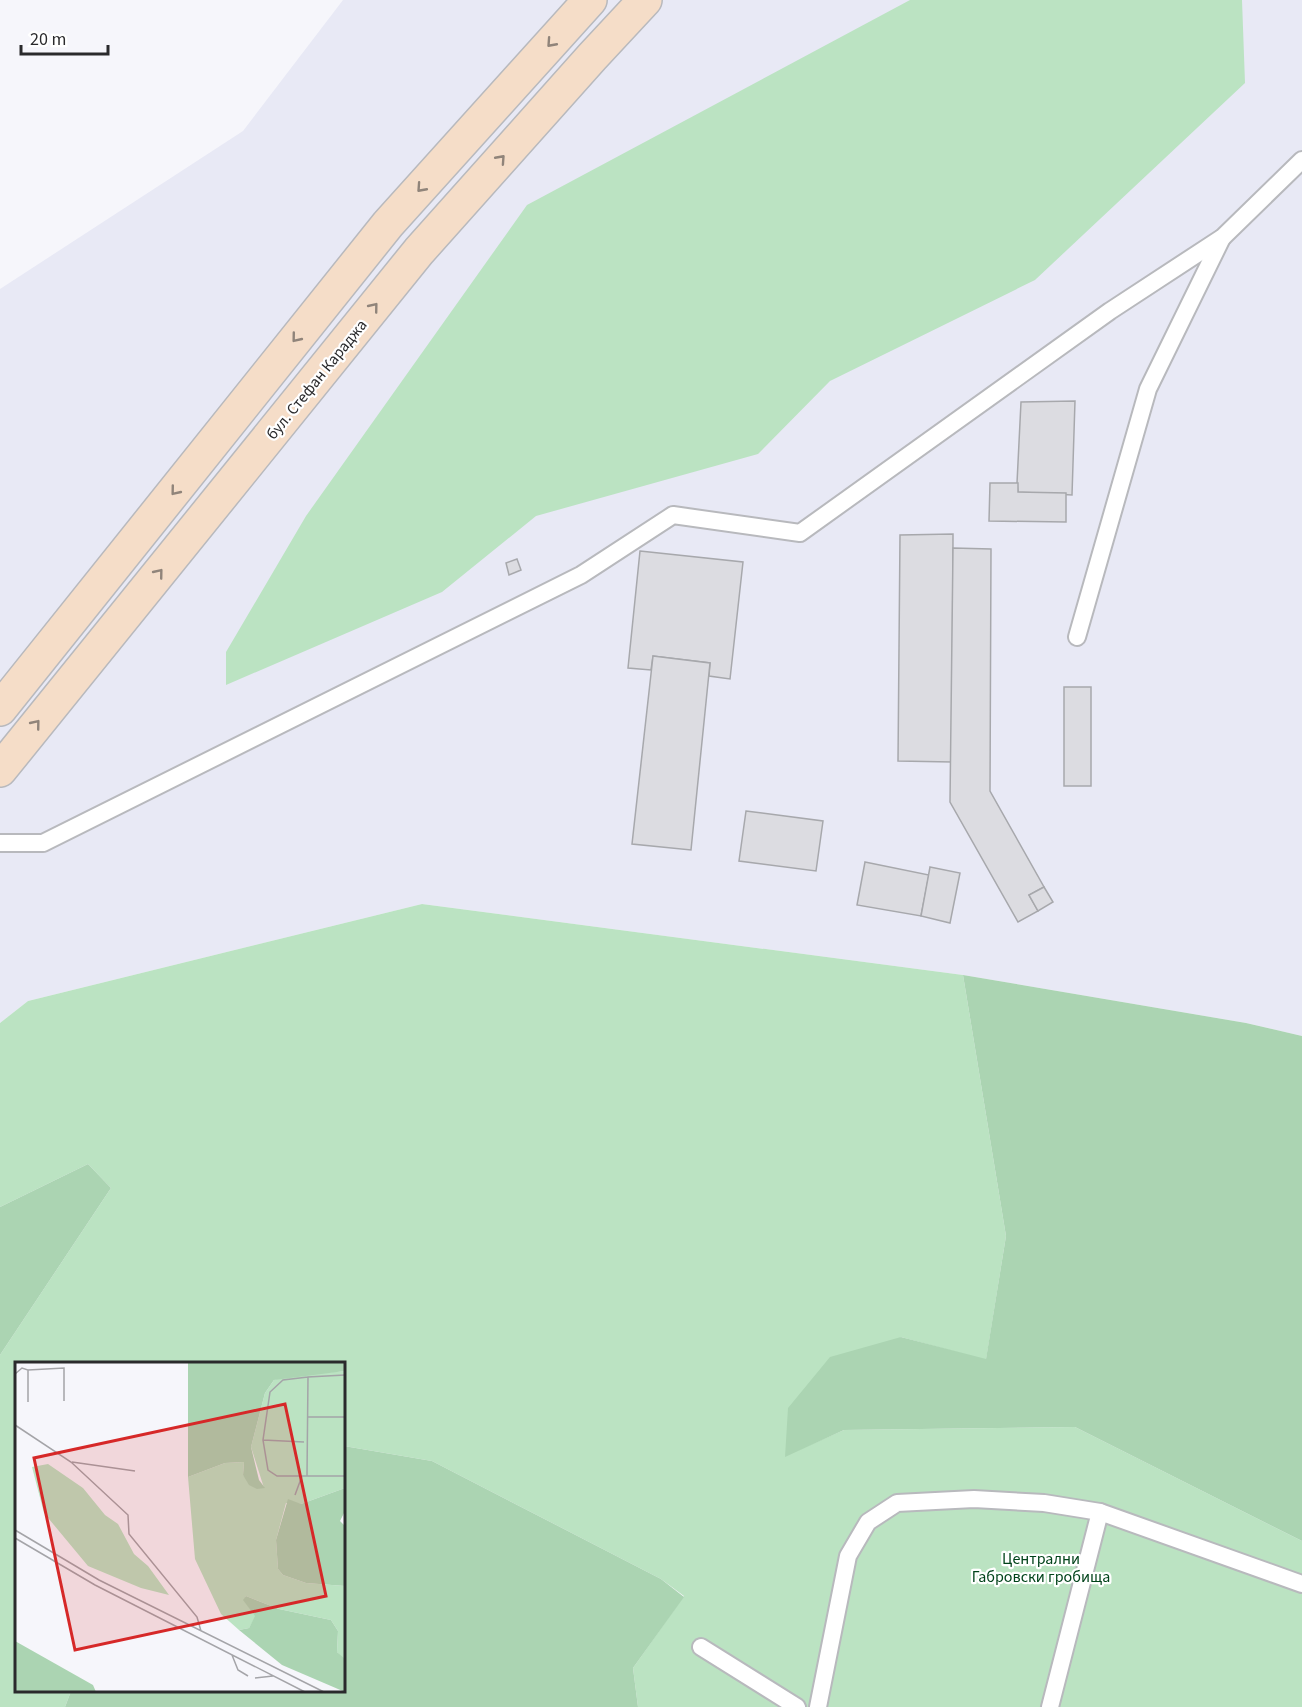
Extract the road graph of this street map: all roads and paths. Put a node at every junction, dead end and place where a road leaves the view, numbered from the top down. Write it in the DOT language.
graph roads {
  1 [pos="590,0"];
  2 [pos="645,0"];
  3 [pos="1302,160"];
  4 [pos="1223,237"];
  5 [pos="1077,637"];
  6 [pos="0,708"];
  7 [pos="0,770"];
  8 [pos="0,843"];
  9 [pos="1101,1512"];
  10 [pos="1302,1584"];
  11 [pos="701,1647"];
  12 [pos="796,1707"];
  13 [pos="818,1707"];
  14 [pos="1050,1707"];
  1 -- 6 [label="main road, one-way"];
  7 -- 2 [label="main road, бул. Стефан Караджа, one-way"];
  3 -- 4 [label="lane"];
  4 -- 5 [label="lane"];
  4 -- 8 [label="lane"];
  9 -- 10 [label="lane"];
  9 -- 13 [label="lane"];
  9 -- 14 [label="lane"];
  11 -- 12 [label="lane"];
}
